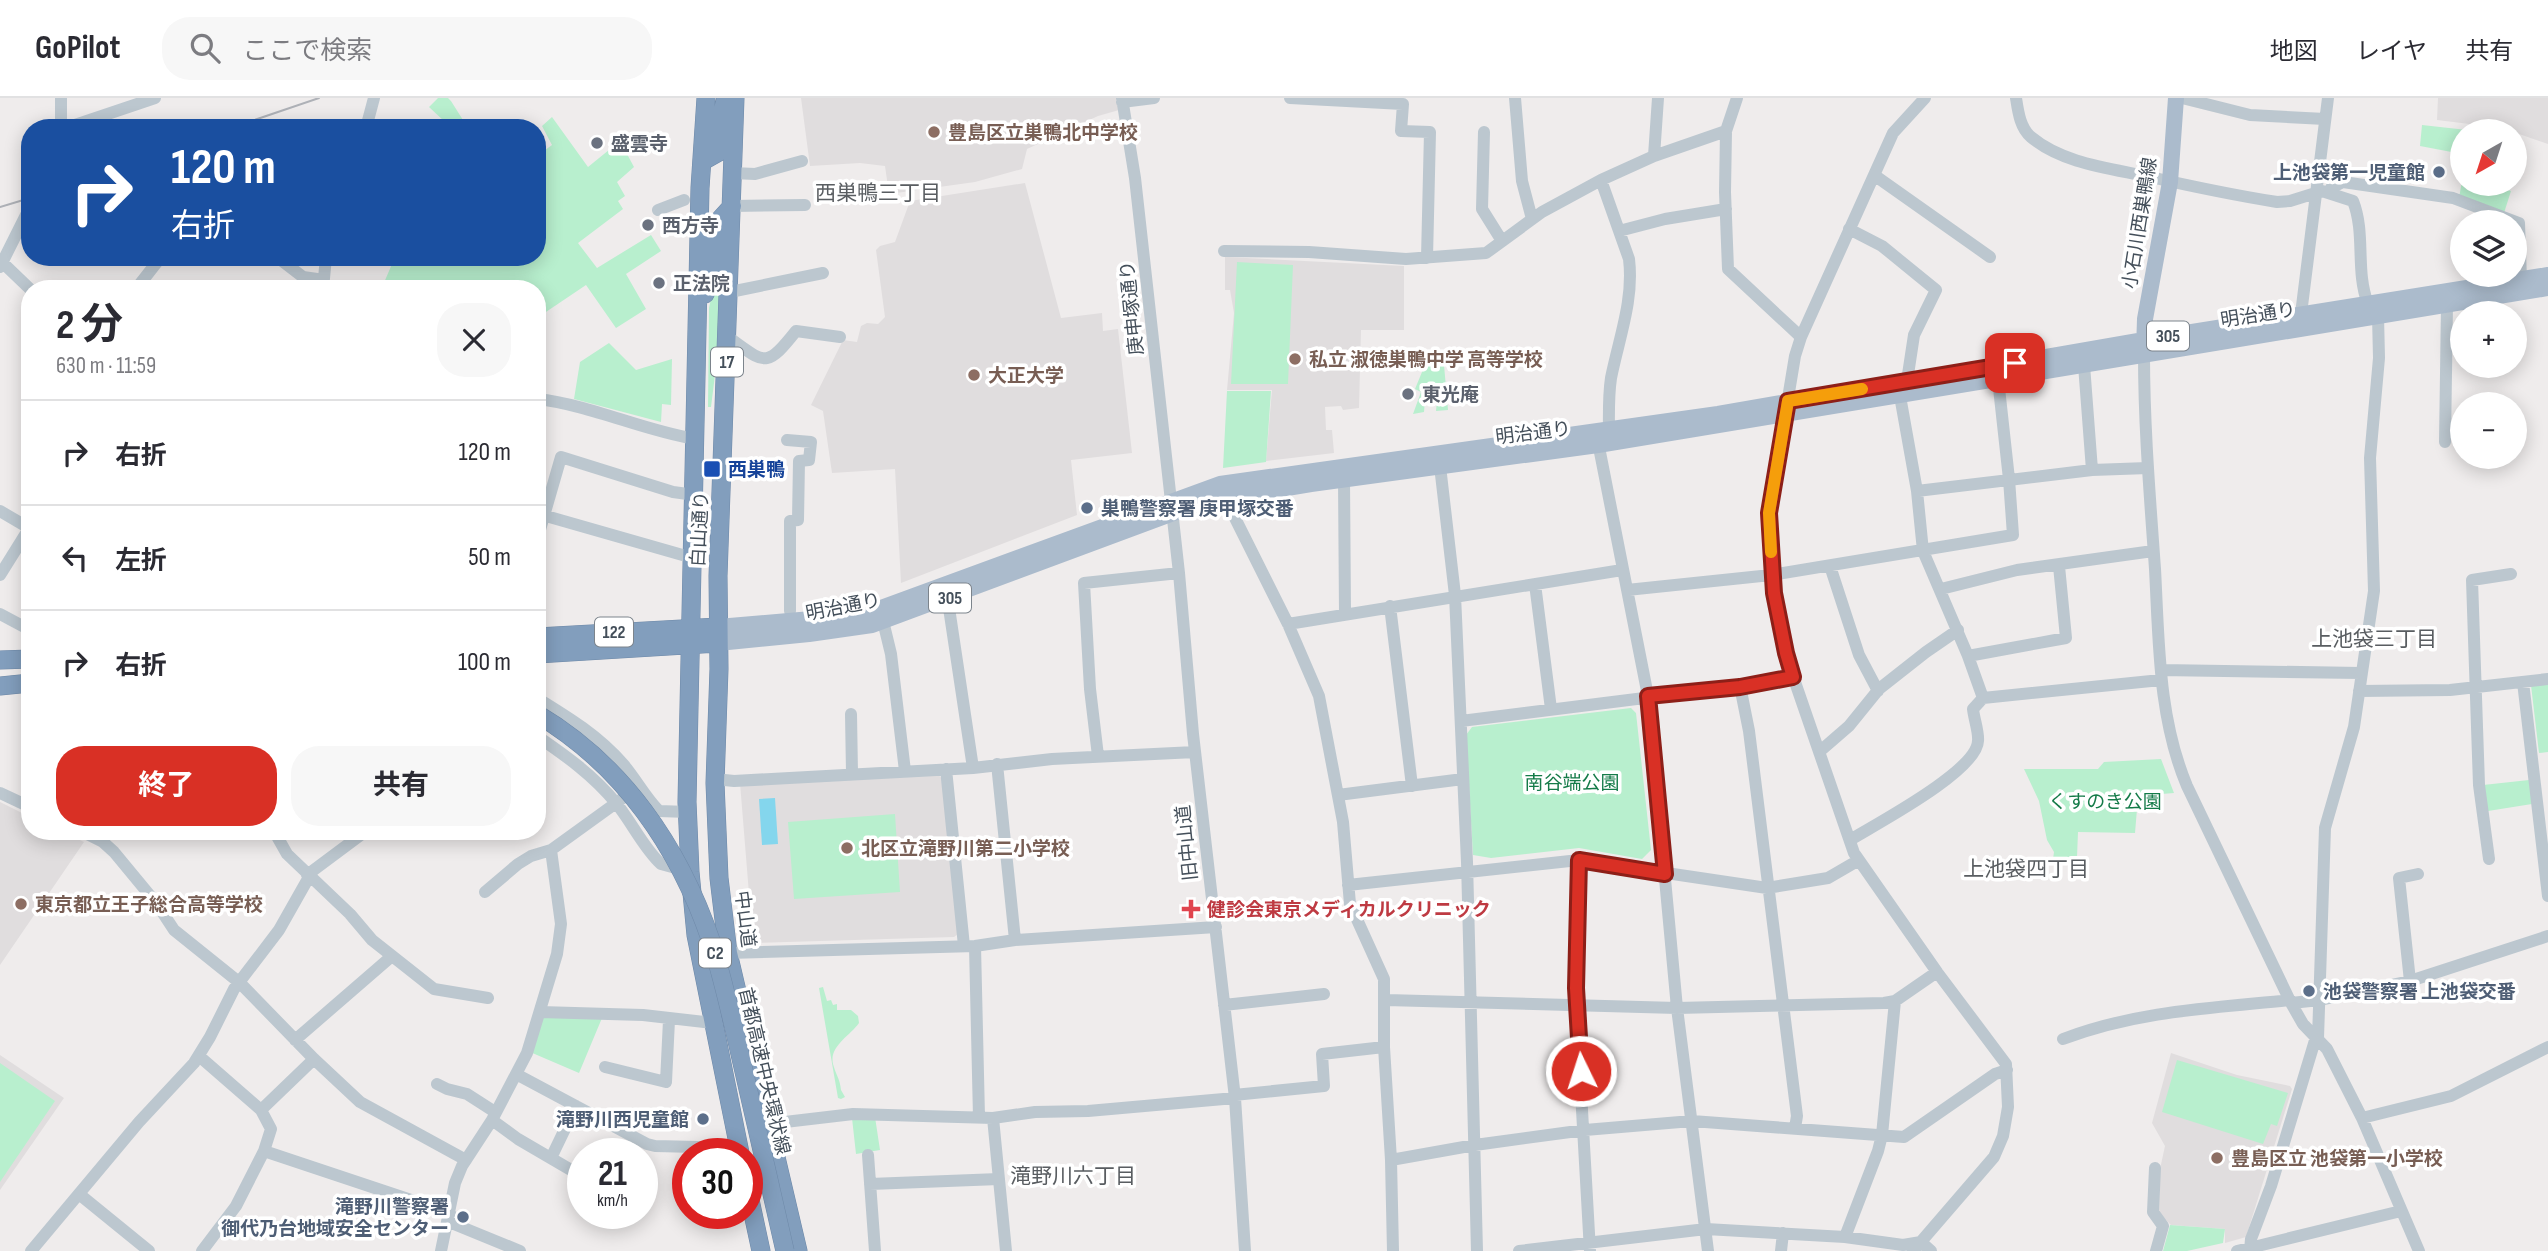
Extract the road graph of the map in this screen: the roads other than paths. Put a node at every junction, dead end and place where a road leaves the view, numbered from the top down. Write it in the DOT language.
graph roads {
  1 [pos="61,98"];
  2 [pos="155,98"];
  3 [pos="374,98"];
  4 [pos="706,98"];
  5 [pos="726,98"];
  6 [pos="735,98"];
  7 [pos="1154,98"];
  8 [pos="1290,98"];
  9 [pos="1515,98"];
  10 [pos="1658,98"];
  11 [pos="1737,98"];
  12 [pos="1925,98"];
  13 [pos="2016,98"];
  14 [pos="2176,98"];
  15 [pos="2182,98"];
  16 [pos="2328,98"];
  17 [pos="1313,99"];
  18 [pos="1122,100"];
  19 [pos="61,119"];
  20 [pos="93,119"];
  21 [pos="368,119"];
  22 [pos="2325,119"];
  23 [pos="1726,131"];
  24 [pos="1484,132"];
  25 [pos="1654,156"];
  26 [pos="703,161"];
  27 [pos="802,161"];
  28 [pos="733,173"];
  29 [pos="1874,175"];
  30 [pos="1601,180"];
  31 [pos="2170,181"];
  32 [pos="2330,192"];
  33 [pos="2316,193"];
  34 [pos="684,200"];
  35 [pos="806,205"];
  36 [pos="732,206"];
  37 [pos="658,209"];
  38 [pos="1726,209"];
  39 [pos="2485,210"];
  40 [pos="1532,219"];
  41 [pos="21,224"];
  42 [pos="1849,229"];
  43 [pos="1619,231"];
  44 [pos="1502,241"];
  45 [pos="1224,251"];
  46 [pos="1990,257"];
  47 [pos="1427,258"];
  48 [pos="2,259"];
  49 [pos="154,266"];
  50 [pos="293,266"];
  51 [pos="823,273"];
  52 [pos="2548,275"];
  53 [pos="2527,278"];
  54 [pos="22,280"];
  55 [pos="143,280"];
  56 [pos="312,280"];
  57 [pos="2483,287"];
  58 [pos="2548,288"];
  59 [pos="730,292"];
  60 [pos="2447,304"];
  61 [pos="2373,310"];
  62 [pos="699,311"];
  63 [pos="2301,314"];
  64 [pos="728,337"];
  65 [pos="840,337"];
  66 [pos="1801,337"];
  67 [pos="2144,348"];
  68 [pos="2084,365"];
  69 [pos="1998,379"];
  70 [pos="1904,388"];
  71 [pos="546,400"];
  72 [pos="1786,408"];
  73 [pos="1603,437"];
  74 [pos="695,439"];
  75 [pos="787,440"];
  76 [pos="2445,442"];
  77 [pos="1440,466"];
  78 [pos="2148,468"];
  79 [pos="2092,470"];
  80 [pos="1345,479"];
  81 [pos="2010,479"];
  82 [pos="1917,491"];
  83 [pos="695,495"];
  84 [pos="1225,498"];
  85 [pos="546,500"];
  86 [pos="1172,508"];
  87 [pos="0,510"];
  88 [pos="546,515"];
  89 [pos="21,523"];
  90 [pos="21,541"];
  91 [pos="1923,551"];
  92 [pos="2153,551"];
  93 [pos="693,558"];
  94 [pos="1830,566"];
  95 [pos="2059,566"];
  96 [pos="1622,570"];
  97 [pos="1179,573"];
  98 [pos="2511,574"];
  99 [pos="0,575"];
  100 [pos="1772,575"];
  101 [pos="1535,584"];
  102 [pos="1941,589"];
  103 [pos="1627,590"];
  104 [pos="947,592"];
  105 [pos="1455,596"];
  106 [pos="1390,606"];
  107 [pos="790,611"];
  108 [pos="0,614"];
  109 [pos="1345,614"];
  110 [pos="883,621"];
  111 [pos="1288,624"];
  112 [pos="21,625"];
  113 [pos="1958,631"];
  114 [pos="718,635"];
  115 [pos="546,636"];
  116 [pos="690,637"];
  117 [pos="546,653"];
  118 [pos="1968,656"];
  119 [pos="21,659"];
  120 [pos="0,660"];
  121 [pos="719,669"];
  122 [pos="2361,673"];
  123 [pos="21,675"];
  124 [pos="2161,675"];
  125 [pos="0,676"];
  126 [pos="1793,677"];
  127 [pos="2548,679"];
  128 [pos="2523,682"];
  129 [pos="21,684"];
  130 [pos="0,686"];
  131 [pos="1740,687"];
  132 [pos="2475,687"];
  133 [pos="1878,691"];
  134 [pos="2359,691"];
  135 [pos="1648,696"];
  136 [pos="1983,698"];
  137 [pos="1551,709"];
  138 [pos="546,713"];
  139 [pos="851,715"];
  140 [pos="546,717"];
  141 [pos="1461,721"];
  142 [pos="546,741"];
  143 [pos="1195,752"];
  144 [pos="1819,752"];
  145 [pos="1098,755"];
  146 [pos="997,764"];
  147 [pos="973,768"];
  148 [pos="946,769"];
  149 [pos="905,771"];
  150 [pos="852,774"];
  151 [pos="715,779"];
  152 [pos="1463,779"];
  153 [pos="640,785"];
  154 [pos="1412,786"];
  155 [pos="0,793"];
  156 [pos="1338,795"];
  157 [pos="21,803"];
  158 [pos="616,803"];
  159 [pos="688,812"];
  160 [pos="99,840"];
  161 [pos="279,840"];
  162 [pos="354,840"];
  163 [pos="1850,841"];
  164 [pos="551,850"];
  165 [pos="2489,859"];
  166 [pos="1579,860"];
  167 [pos="1858,860"];
  168 [pos="1467,871"];
  169 [pos="690,872"];
  170 [pos="1665,874"];
  171 [pos="2418,874"];
  172 [pos="308,876"];
  173 [pos="1348,886"];
  174 [pos="1767,888"];
  175 [pos="485,892"];
  176 [pos="2548,896"];
  177 [pos="1216,927"];
  178 [pos="2548,936"];
  179 [pos="1015,940"];
  180 [pos="970,946"];
  181 [pos="728,953"];
  182 [pos="392,956"];
  183 [pos="1937,972"];
  184 [pos="2410,981"];
  185 [pos="240,983"];
  186 [pos="1324,994"];
  187 [pos="488,998"];
  188 [pos="1386,1000"];
  189 [pos="2320,1000"];
  190 [pos="1895,1001"];
  191 [pos="1469,1002"];
  192 [pos="2291,1002"];
  193 [pos="1576,1004"];
  194 [pos="1224,1005"];
  195 [pos="1782,1005"];
  196 [pos="1677,1008"];
  197 [pos="540,1012"];
  198 [pos="669,1020"];
  199 [pos="713,1023"];
  200 [pos="2317,1038"];
  201 [pos="2063,1039"];
  202 [pos="295,1040"];
  203 [pos="1384,1047"];
  204 [pos="2548,1047"];
  205 [pos="199,1056"];
  206 [pos="314,1059"];
  207 [pos="606,1067"];
  208 [pos="2007,1070"];
  209 [pos="516,1074"];
  210 [pos="437,1084"];
  211 [pos="1234,1097"];
  212 [pos="576,1106"];
  213 [pos="261,1110"];
  214 [pos="493,1116"];
  215 [pos="979,1117"];
  216 [pos="993,1118"];
  217 [pos="2362,1118"];
  218 [pos="1692,1121"];
  219 [pos="768,1124"];
  220 [pos="1795,1128"];
  221 [pos="1585,1130"];
  222 [pos="1882,1135"];
  223 [pos="737,1138"];
  224 [pos="1475,1145"];
  225 [pos="672,1147"];
  226 [pos="264,1151"];
  227 [pos="868,1155"];
  228 [pos="551,1158"];
  229 [pos="466,1160"];
  230 [pos="1391,1160"];
  231 [pos="567,1168"];
  232 [pos="2155,1168"];
  233 [pos="999,1180"];
  234 [pos="870,1184"];
  235 [pos="79,1194"];
  236 [pos="2401,1211"];
  237 [pos="449,1217"];
  238 [pos="756,1229"];
  239 [pos="1706,1229"];
  240 [pos="1783,1233"];
  241 [pos="1845,1237"];
  242 [pos="1590,1246"];
  243 [pos="1922,1248"];
  244 [pos="34,1250"];
  245 [pos="2245,1250"];
  246 [pos="149,1251"];
  247 [pos="202,1251"];
  248 [pos="441,1251"];
  249 [pos="520,1251"];
  250 [pos="761,1251"];
  251 [pos="783,1251"];
  252 [pos="798,1251"];
  253 [pos="875,1251"];
  254 [pos="1006,1251"];
  255 [pos="1245,1251"];
  256 [pos="1393,1251"];
  257 [pos="1477,1251"];
  258 [pos="1519,1251"];
  259 [pos="1709,1251"];
  260 [pos="1781,1251"];
  261 [pos="2156,1251"];
  262 [pos="2419,1251"];
  1 -- 19 [label="street"];
  2 -- 20 [label="street"];
  3 -- 21 [label="street"];
  4 -- 26 [label="highway, 白山通り / 17"];
  5 -- 26 [label="highway"];
  6 -- 28 [label="highway, 白山通り / 17"];
  7 -- 18 [label="street"];
  8 -- 17 [label="street"];
  9 -- 40 [label="street"];
  10 -- 25 [label="street"];
  11 -- 23 [label="street"];
  12 -- 29 [label="street"];
  13 -- 31 [label="street"];
  14 -- 31 [label="main road, 小石川西巣鴨線"];
  15 -- 22 [label="street"];
  16 -- 22 [label="street"];
  17 -- 47 [label="street"];
  18 -- 86 [label="street, 庚申塚通り"];
  22 -- 33 [label="street"];
  23 -- 25 [label="street"];
  23 -- 38 [label="street"];
  24 -- 44 [label="street"];
  25 -- 30 [label="street"];
  26 -- 62 [label="highway, 白山通り / 17"];
  27 -- 28 [label="street"];
  28 -- 36 [label="highway, 白山通り / 17"];
  29 -- 42 [label="street"];
  29 -- 46 [label="street"];
  30 -- 40 [label="street"];
  30 -- 43 [label="street"];
  31 -- 33 [label="street"];
  31 -- 67 [label="main road, 小石川西巣鴨線"];
  32 -- 33 [label="street"];
  32 -- 39 [label="street"];
  32 -- 61 [label="street"];
  33 -- 63 [label="street"];
  34 -- 37 [label="street"];
  35 -- 36 [label="street"];
  36 -- 59 [label="highway, 白山通り / 17"];
  36 -- 62 [label="highway"];
  38 -- 43 [label="street"];
  38 -- 66 [label="street"];
  40 -- 44 [label="street"];
  41 -- 48 [label="street"];
  42 -- 66 [label="street"];
  42 -- 70 [label="street"];
  43 -- 73 [label="street"];
  44 -- 47 [label="street"];
  45 -- 47 [label="street"];
  48 -- 54 [label="street"];
  49 -- 55 [label="street"];
  50 -- 56 [label="street"];
  51 -- 59 [label="street"];
  52 -- 53 [label="main road, 明治通り / 305"];
  57 -- 61 [label="main road, 明治通り / 305"];
  58 -- 60 [label="main road, 明治通り / 305"];
  59 -- 64 [label="highway, 白山通り / 17"];
  60 -- 61 [label="main road, 明治通り / 305"];
  60 -- 76 [label="street"];
  61 -- 63 [label="main road, 明治通り / 305"];
  61 -- 67 [label="main road, 明治通り / 305"];
  61 -- 122 [label="street"];
  62 -- 74 [label="highway, 白山通り / 17"];
  63 -- 67 [label="main road, 明治通り / 305"];
  64 -- 65 [label="street"];
  64 -- 114 [label="highway, 白山通り / 17"];
  66 -- 72 [label="street"];
  67 -- 68 [label="main road, 明治通り / 305"];
  67 -- 70 [label="main road, 明治通り / 305"];
  67 -- 78 [label="street"];
  68 -- 69 [label="main road, 明治通り / 305"];
  68 -- 79 [label="street"];
  69 -- 70 [label="main road, 明治通り / 305"];
  69 -- 81 [label="street"];
  70 -- 72 [label="main road, 明治通り / 305"];
  70 -- 82 [label="street"];
  71 -- 74 [label="street"];
  72 -- 73 [label="main road, 明治通り / 305"];
  72 -- 100 [label="street"];
  73 -- 77 [label="main road, 明治通り / 305"];
  73 -- 86 [label="main road, 明治通り / 305"];
  73 -- 96 [label="street"];
  74 -- 83 [label="highway, 白山通り / 17"];
  75 -- 107 [label="street"];
  77 -- 80 [label="main road, 明治通り / 305"];
  77 -- 105 [label="street"];
  78 -- 79 [label="street"];
  78 -- 92 [label="street"];
  79 -- 81 [label="street"];
  80 -- 84 [label="main road, 明治通り / 305"];
  80 -- 109 [label="street"];
  81 -- 82 [label="street"];
  81 -- 91 [label="street"];
  82 -- 91 [label="street"];
  83 -- 85 [label="street"];
  83 -- 93 [label="highway, 白山通り / 17"];
  84 -- 86 [label="main road, 明治通り / 305"];
  84 -- 111 [label="street"];
  86 -- 97 [label="street, 旧中山道"];
  86 -- 104 [label="main road, 明治通り / 305"];
  87 -- 89 [label="street"];
  88 -- 93 [label="street"];
  90 -- 99 [label="street"];
  91 -- 94 [label="street"];
  91 -- 102 [label="street"];
  92 -- 95 [label="street"];
  92 -- 124 [label="street"];
  93 -- 116 [label="highway, 白山通り / 17"];
  94 -- 100 [label="street"];
  94 -- 133 [label="street"];
  95 -- 102 [label="street"];
  95 -- 118 [label="street"];
  96 -- 101 [label="street"];
  96 -- 103 [label="street"];
  97 -- 143 [label="street, 旧中山道"];
  97 -- 145 [label="street"];
  98 -- 132 [label="street"];
  100 -- 103 [label="street"];
  100 -- 126 [label="street"];
  101 -- 105 [label="street"];
  101 -- 137 [label="street"];
  102 -- 113 [label="street"];
  103 -- 135 [label="street"];
  104 -- 110 [label="main road, 明治通り / 305"];
  104 -- 114 [label="main road, 明治通り / 305"];
  104 -- 147 [label="street"];
  105 -- 106 [label="street"];
  105 -- 141 [label="street"];
  106 -- 109 [label="street"];
  106 -- 154 [label="street"];
  108 -- 112 [label="street"];
  109 -- 111 [label="street"];
  110 -- 114 [label="main road, 明治通り / 305"];
  110 -- 149 [label="street"];
  111 -- 156 [label="street"];
  113 -- 118 [label="street"];
  113 -- 133 [label="street"];
  114 -- 116 [label="highway, 明治通り / 122"];
  114 -- 121 [label="highway, 白山通り / 17"];
  115 -- 116 [label="highway, 明治通り / 122"];
  116 -- 117 [label="highway, 明治通り / 122"];
  116 -- 159 [label="highway, 17"];
  118 -- 136 [label="street"];
  119 -- 120 [label="highway"];
  121 -- 151 [label="highway, 中山道 / 17"];
  122 -- 124 [label="street"];
  122 -- 134 [label="street"];
  123 -- 125 [label="highway"];
  124 -- 136 [label="street"];
  124 -- 192 [label="street"];
  126 -- 131 [label="street"];
  126 -- 144 [label="street"];
  127 -- 128 [label="street"];
  128 -- 132 [label="street"];
  128 -- 176 [label="street"];
  129 -- 130 [label="highway"];
  131 -- 135 [label="street"];
  131 -- 174 [label="street"];
  132 -- 134 [label="street"];
  132 -- 165 [label="street"];
  133 -- 144 [label="street"];
  134 -- 189 [label="street"];
  135 -- 137 [label="street"];
  135 -- 170 [label="street"];
  136 -- 163 [label="street"];
  137 -- 141 [label="street"];
  138 -- 153 [label="street"];
  139 -- 150 [label="street"];
  140 -- 251 [label="highway, 首都高速中央環状線 / C2, bridge"];
  141 -- 152 [label="street"];
  142 -- 158 [label="street"];
  143 -- 145 [label="street"];
  143 -- 177 [label="street, 旧中山道"];
  144 -- 163 [label="street"];
  145 -- 146 [label="street"];
  146 -- 147 [label="street"];
  146 -- 179 [label="street"];
  147 -- 148 [label="street"];
  148 -- 149 [label="street"];
  148 -- 180 [label="street"];
  149 -- 150 [label="street"];
  150 -- 151 [label="street"];
  151 -- 181 [label="highway, 中山道 / 17"];
  152 -- 154 [label="street"];
  152 -- 168 [label="street"];
  153 -- 158 [label="street"];
  153 -- 159 [label="street"];
  154 -- 156 [label="street"];
  155 -- 157 [label="street"];
  156 -- 173 [label="street"];
  158 -- 164 [label="street"];
  158 -- 169 [label="street"];
  159 -- 169 [label="highway, 17"];
  160 -- 185 [label="street"];
  161 -- 172 [label="street"];
  162 -- 172 [label="street"];
  163 -- 167 [label="street"];
  164 -- 175 [label="street"];
  164 -- 197 [label="street"];
  166 -- 168 [label="street"];
  166 -- 170 [label="street"];
  166 -- 193 [label="street"];
  167 -- 174 [label="street"];
  167 -- 183 [label="street"];
  168 -- 173 [label="street"];
  168 -- 191 [label="street"];
  169 -- 199 [label="highway, 17"];
  170 -- 174 [label="street"];
  170 -- 196 [label="street"];
  171 -- 184 [label="street"];
  172 -- 182 [label="street"];
  172 -- 185 [label="street"];
  173 -- 188 [label="street"];
  174 -- 195 [label="street"];
  177 -- 179 [label="street"];
  177 -- 194 [label="street, 旧中山道"];
  178 -- 184 [label="street"];
  179 -- 180 [label="street"];
  180 -- 181 [label="street"];
  180 -- 215 [label="street"];
  181 -- 219 [label="highway, 中山道 / 17"];
  182 -- 187 [label="street"];
  182 -- 202 [label="street"];
  183 -- 190 [label="street"];
  183 -- 208 [label="street"];
  184 -- 189 [label="street"];
  185 -- 202 [label="street"];
  185 -- 205 [label="street"];
  186 -- 194 [label="street"];
  188 -- 191 [label="street"];
  188 -- 203 [label="street"];
  189 -- 192 [label="street"];
  189 -- 200 [label="street"];
  190 -- 195 [label="street"];
  190 -- 222 [label="street"];
  191 -- 193 [label="street"];
  191 -- 224 [label="street"];
  192 -- 200 [label="street"];
  192 -- 201 [label="street"];
  193 -- 196 [label="street"];
  193 -- 221 [label="street"];
  194 -- 211 [label="street, 旧中山道"];
  195 -- 196 [label="street"];
  195 -- 220 [label="street"];
  196 -- 218 [label="street"];
  197 -- 198 [label="street"];
  197 -- 209 [label="street"];
  198 -- 199 [label="street"];
  198 -- 207 [label="street"];
  199 -- 223 [label="highway, 17"];
  200 -- 217 [label="street"];
  200 -- 245 [label="street"];
  202 -- 206 [label="street"];
  203 -- 211 [label="street"];
  203 -- 230 [label="street"];
  204 -- 217 [label="street"];
  205 -- 213 [label="street"];
  205 -- 235 [label="street"];
  206 -- 213 [label="street"];
  206 -- 229 [label="street"];
  208 -- 222 [label="street"];
  208 -- 243 [label="street"];
  209 -- 212 [label="street"];
  209 -- 214 [label="street"];
  210 -- 214 [label="street"];
  211 -- 216 [label="street"];
  211 -- 255 [label="street, 旧中山道"];
  212 -- 225 [label="street"];
  212 -- 228 [label="street"];
  213 -- 226 [label="street"];
  214 -- 228 [label="street"];
  214 -- 229 [label="street"];
  215 -- 216 [label="street"];
  215 -- 219 [label="street"];
  216 -- 233 [label="street"];
  217 -- 236 [label="street"];
  218 -- 220 [label="street"];
  218 -- 221 [label="street"];
  218 -- 239 [label="street"];
  219 -- 252 [label="highway, 中山道 / 17"];
  220 -- 222 [label="street"];
  221 -- 224 [label="street"];
  221 -- 242 [label="street"];
  222 -- 241 [label="street"];
  224 -- 230 [label="street"];
  224 -- 257 [label="street"];
  226 -- 237 [label="street"];
  226 -- 247 [label="street"];
  227 -- 234 [label="street"];
  228 -- 231 [label="street"];
  229 -- 237 [label="street"];
  230 -- 256 [label="street"];
  232 -- 261 [label="street"];
  233 -- 234 [label="street"];
  233 -- 254 [label="street"];
  234 -- 253 [label="street"];
  235 -- 244 [label="street"];
  235 -- 246 [label="street"];
  236 -- 245 [label="street"];
  236 -- 262 [label="street"];
  237 -- 248 [label="street"];
  237 -- 249 [label="street"];
  238 -- 250 [label="highway"];
  239 -- 240 [label="street"];
  239 -- 242 [label="street"];
  239 -- 259 [label="street"];
  240 -- 241 [label="street"];
  240 -- 260 [label="street"];
  241 -- 243 [label="street"];
  242 -- 258 [label="street"];
}
